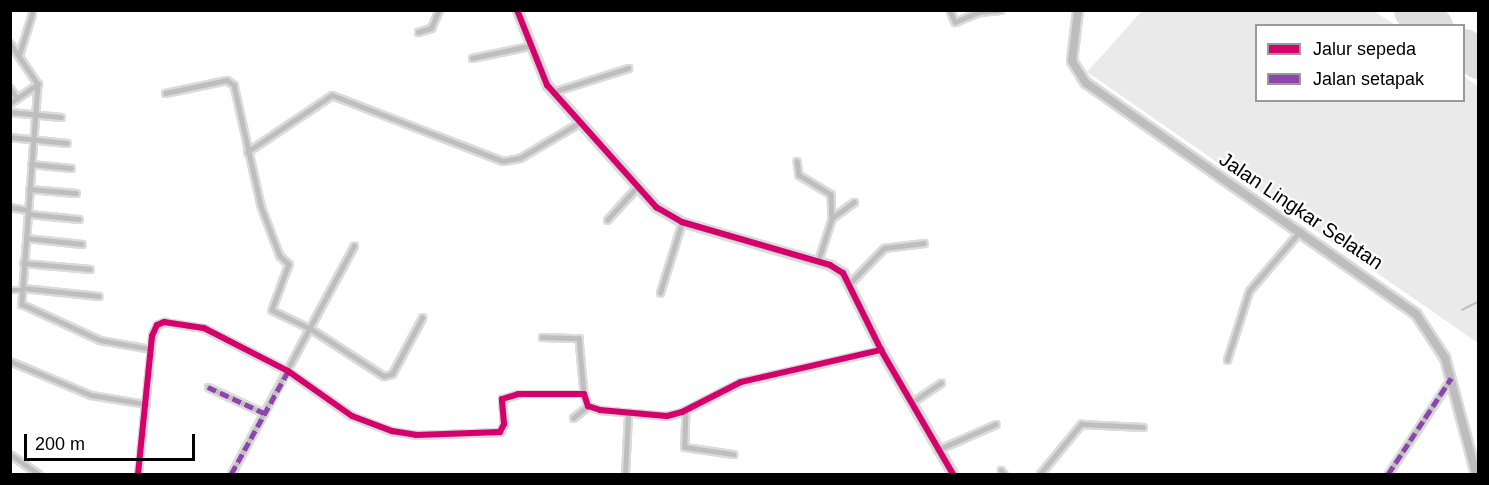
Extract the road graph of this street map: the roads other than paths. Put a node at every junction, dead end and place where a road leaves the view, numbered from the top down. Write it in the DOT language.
graph roads {
  1 [pos="439,10"];
  2 [pos="517,10"];
  3 [pos="950,10"];
  4 [pos="1000,10"];
  5 [pos="1078,10"];
  6 [pos="32,14"];
  7 [pos="418,32"];
  8 [pos="10,43"];
  9 [pos="529,46"];
  10 [pos="19,55"];
  11 [pos="472,58"];
  12 [pos="628,68"];
  13 [pos="38,84"];
  14 [pos="10,88"];
  15 [pos="553,92"];
  16 [pos="165,93"];
  17 [pos="17,98"];
  18 [pos="10,103"];
  19 [pos="10,112"];
  20 [pos="36,114"];
  21 [pos="62,117"];
  22 [pos="579,123"];
  23 [pos="10,137"];
  24 [pos="33,139"];
  25 [pos="68,143"];
  26 [pos="247,152"];
  27 [pos="797,161"];
  28 [pos="31,164"];
  29 [pos="70,168"];
  30 [pos="637,188"];
  31 [pos="29,189"];
  32 [pos="76,194"];
  33 [pos="854,202"];
  34 [pos="10,207"];
  35 [pos="28,212"];
  36 [pos="831,218"];
  37 [pos="79,219"];
  38 [pos="607,220"];
  39 [pos="682,222"];
  40 [pos="1300,231"];
  41 [pos="26,238"];
  42 [pos="924,243"];
  43 [pos="82,244"];
  44 [pos="354,246"];
  45 [pos="818,261"];
  46 [pos="23,263"];
  47 [pos="90,269"];
  48 [pos="850,283"];
  49 [pos="23,289"];
  50 [pos="10,290"];
  51 [pos="660,294"];
  52 [pos="99,296"];
  53 [pos="422,318"];
  54 [pos="311,329"];
  55 [pos="542,337"];
  56 [pos="151,349"];
  57 [pos="881,351"];
  58 [pos="1227,360"];
  59 [pos="10,361"];
  60 [pos="288,371"];
  61 [pos="1451,378"];
  62 [pos="941,383"];
  63 [pos="208,387"];
  64 [pos="584,394"];
  65 [pos="911,403"];
  66 [pos="146,404"];
  67 [pos="588,406"];
  68 [pos="686,410"];
  69 [pos="264,413"];
  70 [pos="628,414"];
  71 [pos="573,418"];
  72 [pos="996,424"];
  73 [pos="1143,427"];
  74 [pos="938,450"];
  75 [pos="10,454"];
  76 [pos="733,454"];
  77 [pos="39,474"];
  78 [pos="138,474"];
  79 [pos="231,474"];
  80 [pos="625,474"];
  81 [pos="953,474"];
  82 [pos="1040,474"];
  83 [pos="1388,474"];
  84 [pos="1476,474"];
  1 -- 7 [label="street"];
  2 -- 9 [label="street"];
  3 -- 4 [label="street"];
  5 -- 40 [label="highway, Jalan Lingkar Selatan"];
  6 -- 10 [label="street"];
  8 -- 10 [label="street"];
  9 -- 11 [label="street"];
  9 -- 15 [label="street"];
  10 -- 13 [label="street"];
  12 -- 15 [label="street"];
  13 -- 17 [label="street"];
  13 -- 20 [label="street"];
  14 -- 17 [label="street"];
  15 -- 22 [label="street"];
  16 -- 26 [label="street"];
  17 -- 18 [label="street"];
  19 -- 20 [label="street"];
  20 -- 21 [label="street"];
  20 -- 24 [label="street"];
  22 -- 26 [label="street"];
  22 -- 30 [label="street"];
  23 -- 24 [label="street"];
  24 -- 25 [label="street"];
  24 -- 28 [label="street"];
  26 -- 54 [label="street"];
  27 -- 36 [label="street"];
  28 -- 29 [label="street"];
  28 -- 31 [label="street"];
  30 -- 38 [label="street"];
  30 -- 39 [label="street"];
  31 -- 32 [label="street"];
  31 -- 35 [label="street"];
  33 -- 36 [label="street"];
  34 -- 35 [label="street"];
  35 -- 37 [label="street"];
  35 -- 41 [label="street"];
  36 -- 45 [label="street"];
  39 -- 45 [label="street"];
  39 -- 51 [label="street"];
  40 -- 58 [label="street"];
  40 -- 61 [label="highway, Jalan Lingkar Selatan"];
  41 -- 43 [label="street"];
  41 -- 46 [label="street"];
  42 -- 48 [label="street"];
  44 -- 54 [label="street"];
  45 -- 48 [label="street"];
  46 -- 47 [label="street"];
  46 -- 49 [label="street"];
  48 -- 57 [label="street"];
  49 -- 50 [label="street"];
  49 -- 52 [label="street"];
  49 -- 56 [label="street"];
  53 -- 54 [label="street"];
  54 -- 60 [label="street"];
  55 -- 64 [label="street"];
  56 -- 60 [label="street"];
  56 -- 66 [label="street"];
  57 -- 65 [label="street"];
  57 -- 68 [label="street"];
  59 -- 66 [label="street"];
  60 -- 64 [label="street"];
  60 -- 69 [label="street"];
  61 -- 83 [label="street"];
  61 -- 84 [label="highway, Jalan Lingkar Selatan"];
  62 -- 65 [label="street"];
  63 -- 69 [label="street"];
  64 -- 67 [label="street"];
  65 -- 74 [label="street"];
  66 -- 78 [label="street"];
  67 -- 70 [label="street"];
  67 -- 71 [label="street"];
  68 -- 70 [label="street"];
  68 -- 76 [label="street"];
  69 -- 79 [label="street"];
  70 -- 80 [label="street"];
  72 -- 74 [label="street"];
  73 -- 82 [label="street"];
  74 -- 81 [label="street"];
  75 -- 77 [label="street"];
}
